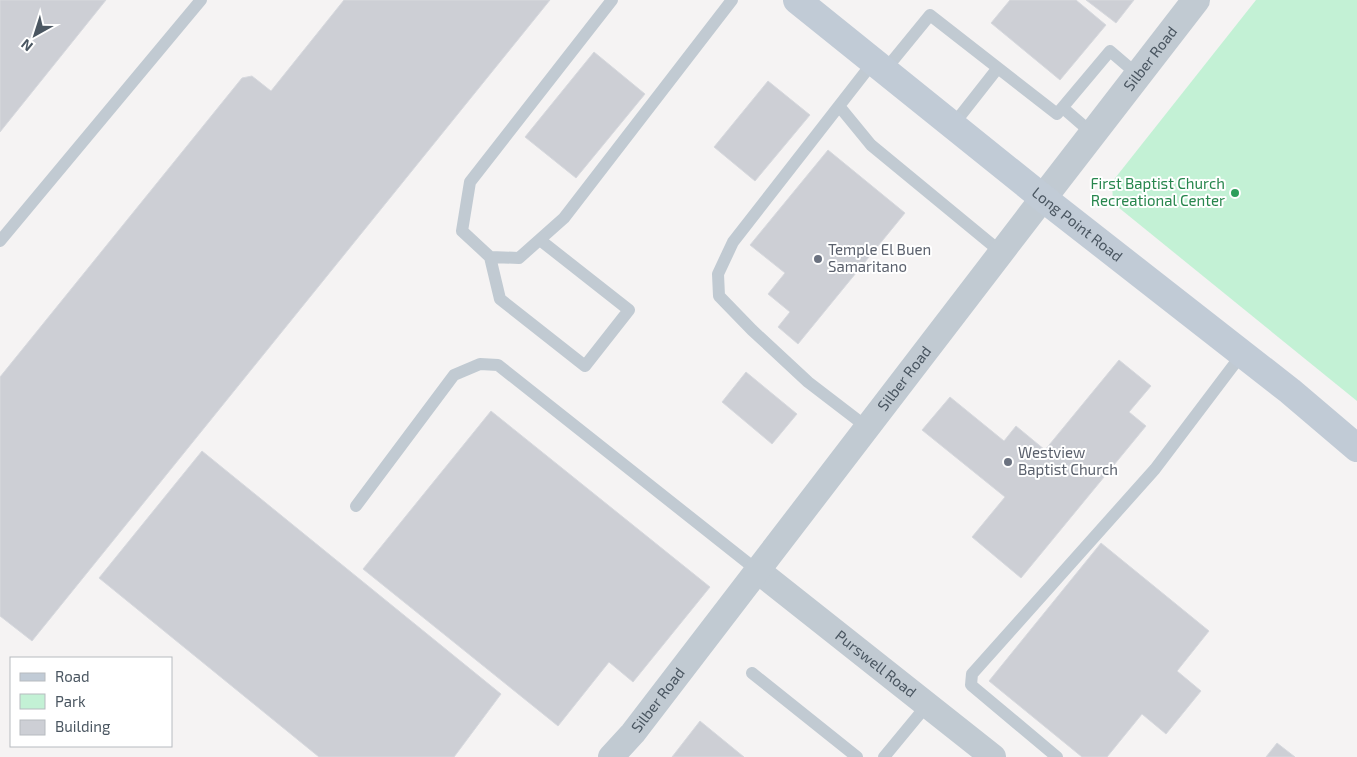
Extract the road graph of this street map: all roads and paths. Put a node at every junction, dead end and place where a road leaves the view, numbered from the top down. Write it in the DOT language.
graph roads {
  1 [pos="201,0"];
  2 [pos="612,0"];
  3 [pos="732,0"];
  4 [pos="797,0"];
  5 [pos="1196,0"];
  6 [pos="879,66"];
  7 [pos="997,69"];
  8 [pos="1138,75"];
  9 [pos="839,106"];
  10 [pos="1063,108"];
  11 [pos="953,125"];
  12 [pos="1093,134"];
  13 [pos="1043,198"];
  14 [pos="540,240"];
  15 [pos="0,241"];
  16 [pos="1002,253"];
  17 [pos="490,257"];
  18 [pos="1242,354"];
  19 [pos="868,428"];
  20 [pos="1357,448"];
  21 [pos="356,506"];
  22 [pos="758,571"];
  23 [pos="752,673"];
  24 [pos="927,705"];
  25 [pos="611,757"];
  26 [pos="857,757"];
  27 [pos="884,757"];
  28 [pos="993,757"];
  29 [pos="1057,757"];
  1 -- 15 [label="lane"];
  2 -- 17 [label="lane"];
  3 -- 14 [label="lane"];
  4 -- 6 [label="main road, Long Point Road"];
  5 -- 8 [label="street, Silber Road"];
  6 -- 7 [label="lane"];
  6 -- 9 [label="lane"];
  6 -- 11 [label="main road, Long Point Road"];
  7 -- 10 [label="lane"];
  7 -- 11 [label="lane"];
  8 -- 10 [label="lane"];
  8 -- 12 [label="street, Silber Road"];
  9 -- 16 [label="lane"];
  9 -- 19 [label="lane"];
  10 -- 12 [label="lane"];
  11 -- 13 [label="main road, Long Point Road"];
  12 -- 13 [label="street, Silber Road"];
  13 -- 16 [label="street, Silber Road"];
  13 -- 18 [label="main road, Long Point Road"];
  14 -- 17 [label="lane"];
  14 -- 17 [label="lane"];
  16 -- 19 [label="street, Silber Road"];
  18 -- 20 [label="main road, Long Point Road"];
  18 -- 29 [label="lane"];
  19 -- 22 [label="street, Silber Road"];
  21 -- 22 [label="lane"];
  22 -- 24 [label="street, Purswell Road"];
  22 -- 25 [label="street, Silber Road"];
  23 -- 26 [label="lane"];
  24 -- 27 [label="lane"];
  24 -- 28 [label="street, Purswell Road"];
}
